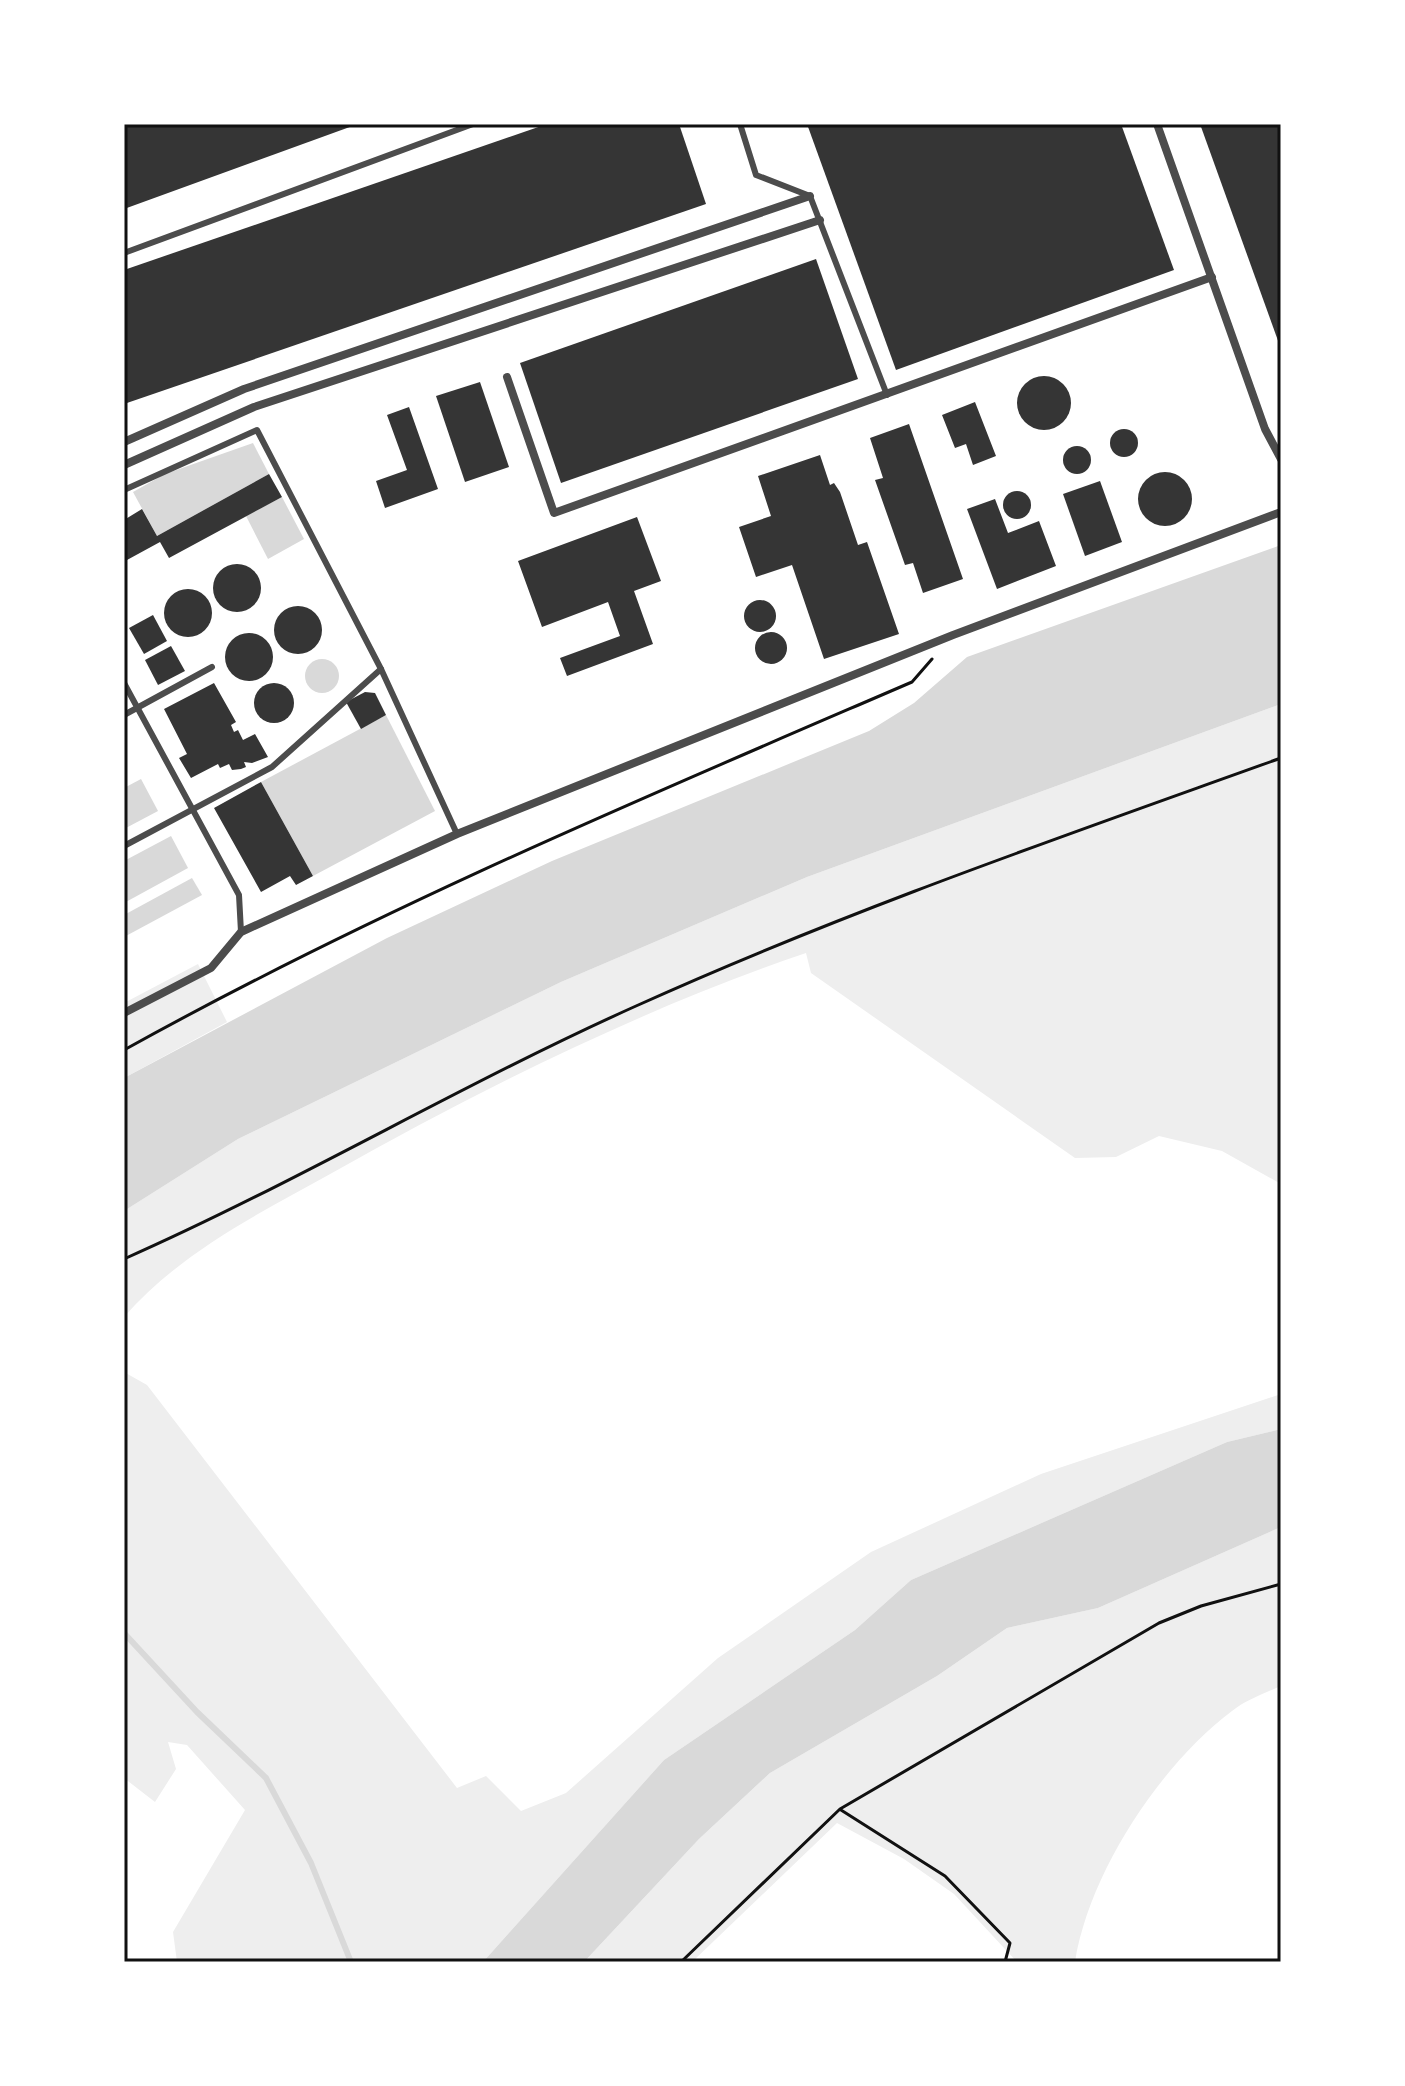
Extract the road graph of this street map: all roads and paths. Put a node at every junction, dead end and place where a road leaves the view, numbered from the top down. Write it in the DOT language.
graph roads {
  1 [pos="473,124"];
  2 [pos="740,124"];
  3 [pos="1157,124"];
  4 [pos="810,196"];
  5 [pos="820,220"];
  6 [pos="124,253"];
  7 [pos="1212,277"];
  8 [pos="507,377"];
  9 [pos="887,395"];
  10 [pos="124,442"];
  11 [pos="1281,459"];
  12 [pos="124,465"];
  13 [pos="124,490"];
  14 [pos="1281,512"];
  15 [pos="932,659"];
  16 [pos="212,667"];
  17 [pos="381,669"];
  18 [pos="124,683"];
  19 [pos="138,707"];
  20 [pos="124,715"];
  21 [pos="1281,758"];
  22 [pos="193,809"];
  23 [pos="457,834"];
  24 [pos="124,846"];
  25 [pos="241,932"];
  26 [pos="124,1013"];
  27 [pos="124,1050"];
  28 [pos="124,1259"];
  29 [pos="1281,1584"];
  30 [pos="840,1809"];
  31 [pos="681,1962"];
  32 [pos="1005,1962"];
  1 -- 6 [label="lane"];
  2 -- 4 [label="lane"];
  3 -- 7 [label="street"];
  4 -- 5 [label="lane"];
  4 -- 10 [label="street"];
  5 -- 9 [label="lane"];
  5 -- 12 [label="street"];
  7 -- 9 [label="street"];
  7 -- 11 [label="street"];
  8 -- 9 [label="street"];
  13 -- 17 [label="lane"];
  14 -- 23 [label="street"];
  15 -- 27 [label="path"];
  16 -- 19 [label="lane"];
  17 -- 22 [label="lane"];
  17 -- 23 [label="lane"];
  18 -- 19 [label="lane"];
  19 -- 20 [label="lane"];
  19 -- 22 [label="lane"];
  21 -- 28 [label="path"];
  22 -- 24 [label="lane"];
  22 -- 25 [label="lane"];
  23 -- 25 [label="street"];
  25 -- 26 [label="street"];
  29 -- 30 [label="path"];
  30 -- 31 [label="path"];
  30 -- 32 [label="path"];
}
